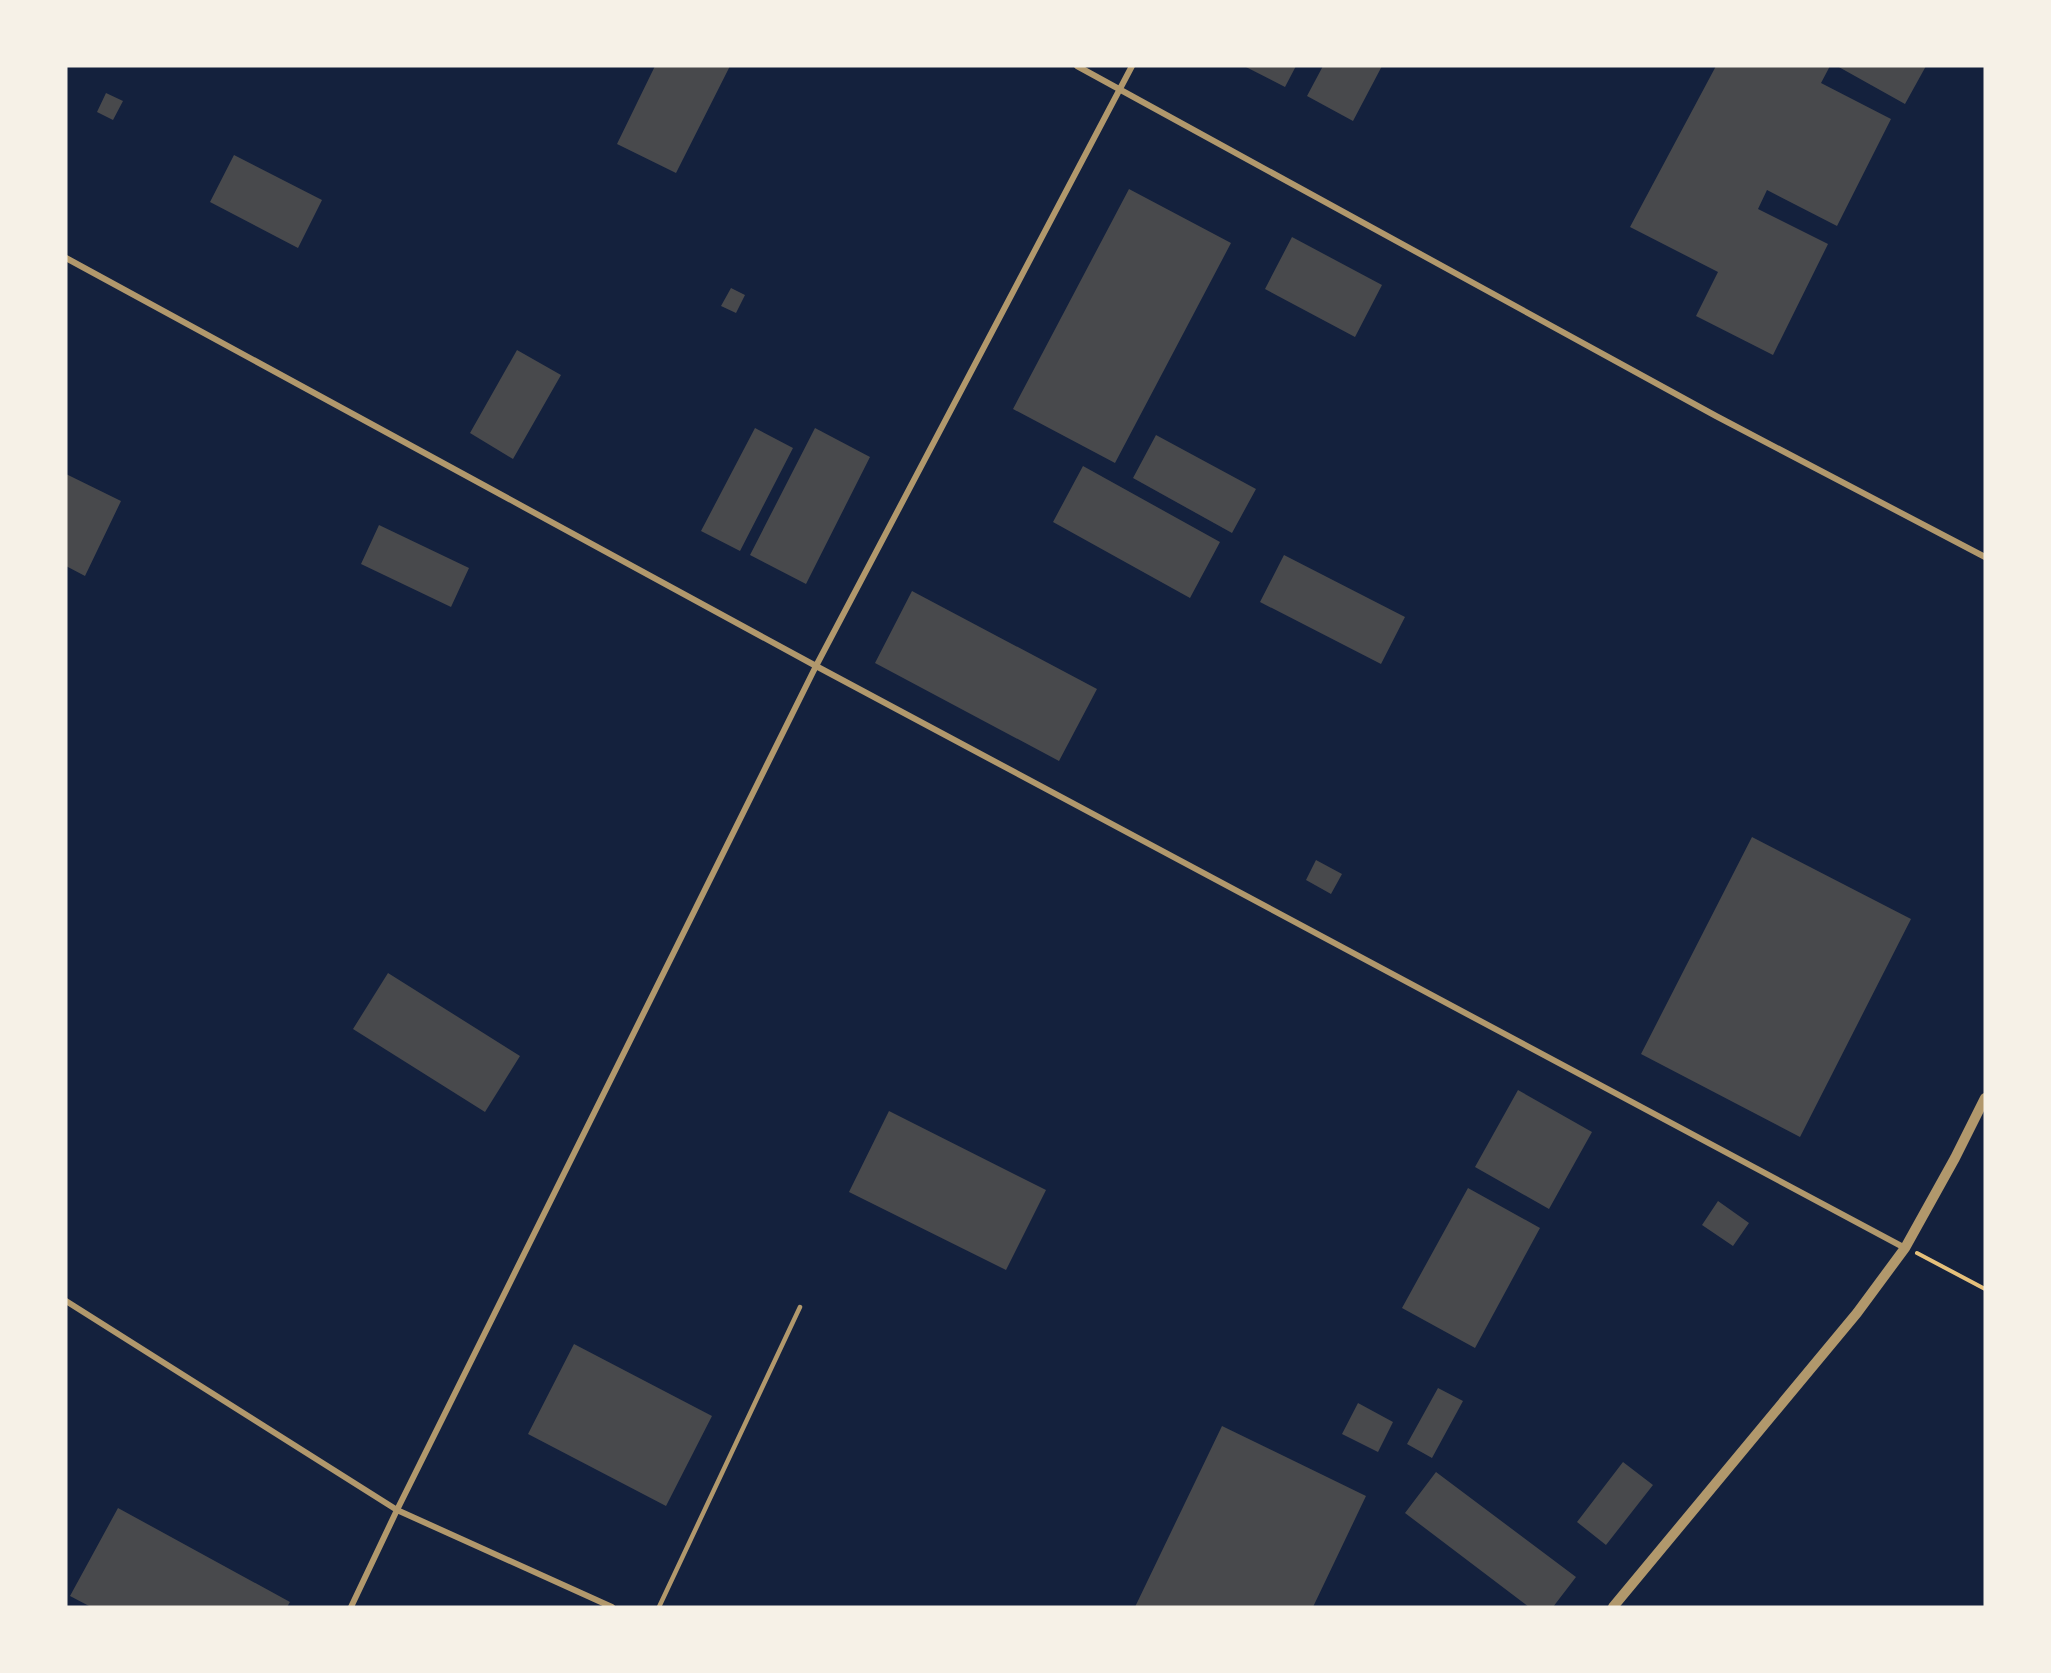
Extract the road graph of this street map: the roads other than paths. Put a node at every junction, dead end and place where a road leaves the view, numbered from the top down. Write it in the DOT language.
graph roads {
  1 [pos="1077,66"];
  2 [pos="1132,66"];
  3 [pos="1120,88"];
  4 [pos="66,258"];
  5 [pos="1985,557"];
  6 [pos="816,666"];
  7 [pos="1985,1098"];
  8 [pos="1905,1248"];
  9 [pos="66,1301"];
  10 [pos="800,1307"];
  11 [pos="397,1510"];
  12 [pos="351,1607"];
  13 [pos="612,1607"];
  14 [pos="659,1607"];
  15 [pos="1613,1607"];
  1 -- 3 [label="street"];
  2 -- 3 [label="street"];
  3 -- 5 [label="street"];
  3 -- 6 [label="street"];
  4 -- 6 [label="street"];
  6 -- 8 [label="street"];
  6 -- 11 [label="street"];
  7 -- 8 [label="street"];
  8 -- 15 [label="street"];
  9 -- 11 [label="street"];
  10 -- 14 [label="lane"];
  11 -- 12 [label="street"];
  11 -- 13 [label="street"];
}
